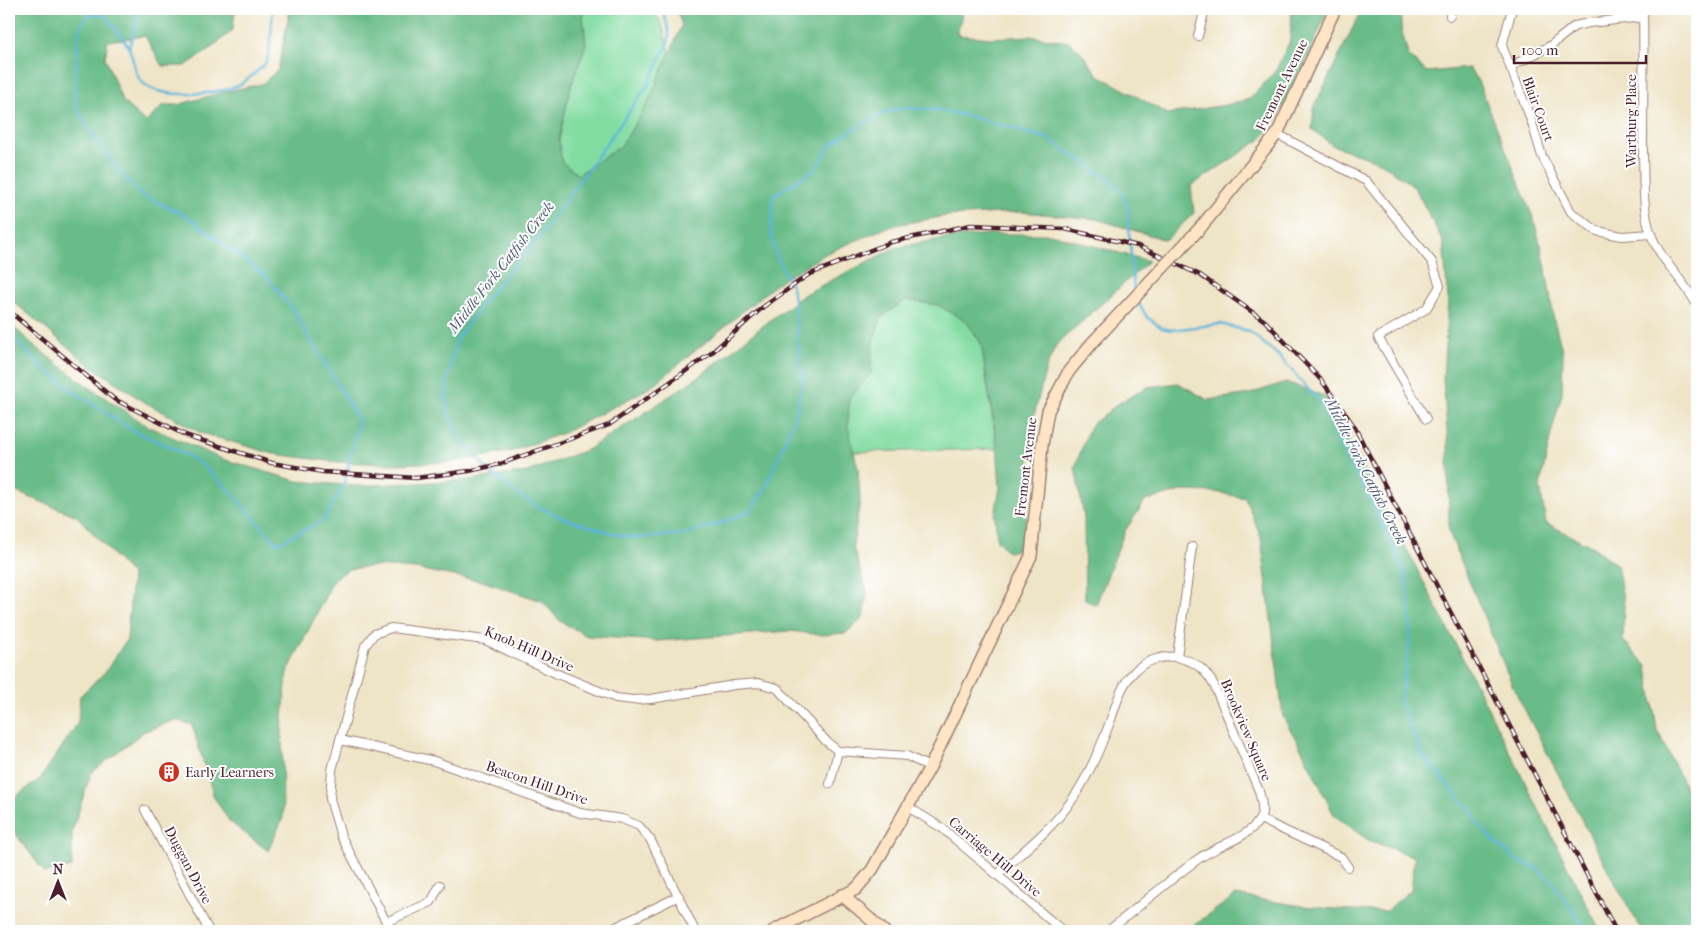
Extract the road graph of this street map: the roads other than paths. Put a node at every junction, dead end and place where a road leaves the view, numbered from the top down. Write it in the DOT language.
graph roads {
  1 [pos="1205,9"];
  2 [pos="1335,9"];
  3 [pos="1512,9"];
  4 [pos="1643,13"];
  5 [pos="1198,36"];
  6 [pos="1510,67"];
  7 [pos="1277,134"];
  8 [pos="1651,234"];
  9 [pos="1697,305"];
  10 [pos="1426,419"];
  11 [pos="1192,546"];
  12 [pos="1177,657"];
  13 [pos="340,740"];
  14 [pos="838,751"];
  15 [pos="930,767"];
  16 [pos="830,784"];
  17 [pos="908,807"];
  18 [pos="145,810"];
  19 [pos="1260,818"];
  20 [pos="1348,867"];
  21 [pos="997,875"];
  22 [pos="440,885"];
  23 [pos="842,895"];
  24 [pos="679,896"];
  25 [pos="386,922"];
  26 [pos="209,931"];
  27 [pos="391,931"];
  28 [pos="608,931"];
  29 [pos="695,931"];
  30 [pos="773,931"];
  31 [pos="884,931"];
  32 [pos="1062,931"];
  33 [pos="1108,931"];
  1 -- 5 [label="street"];
  2 -- 7 [label="main road, Fremont Avenue"];
  3 -- 6 [label="street"];
  4 -- 6 [label="street, Blair Court"];
  4 -- 8 [label="street, Wartburg Place"];
  6 -- 8 [label="street, Blair Court"];
  7 -- 10 [label="street"];
  7 -- 15 [label="main road, Fremont Avenue, bridge"];
  8 -- 9 [label="street, Wartburg Place"];
  11 -- 12 [label="street"];
  12 -- 19 [label="street, Brookview Square"];
  12 -- 21 [label="street, Brookview Square"];
  13 -- 14 [label="street, Knob Hill Drive"];
  13 -- 24 [label="street, Beacon Hill Drive"];
  13 -- 25 [label="street, Knob Hill Drive"];
  14 -- 15 [label="street"];
  14 -- 16 [label="street"];
  15 -- 17 [label="main road, Fremont Avenue"];
  17 -- 21 [label="street, Carriage Hill Drive"];
  17 -- 23 [label="main road, Fremont Avenue"];
  18 -- 26 [label="street, Duggan Drive"];
  19 -- 20 [label="street"];
  19 -- 33 [label="street"];
  21 -- 32 [label="street, Carriage Hill Drive"];
  22 -- 25 [label="street"];
  23 -- 30 [label="main road, Fremont Avenue"];
  23 -- 31 [label="main road"];
  24 -- 28 [label="street"];
  24 -- 29 [label="street, Beacon Hill Drive"];
  25 -- 27 [label="street, Knob Hill Drive"];
}
